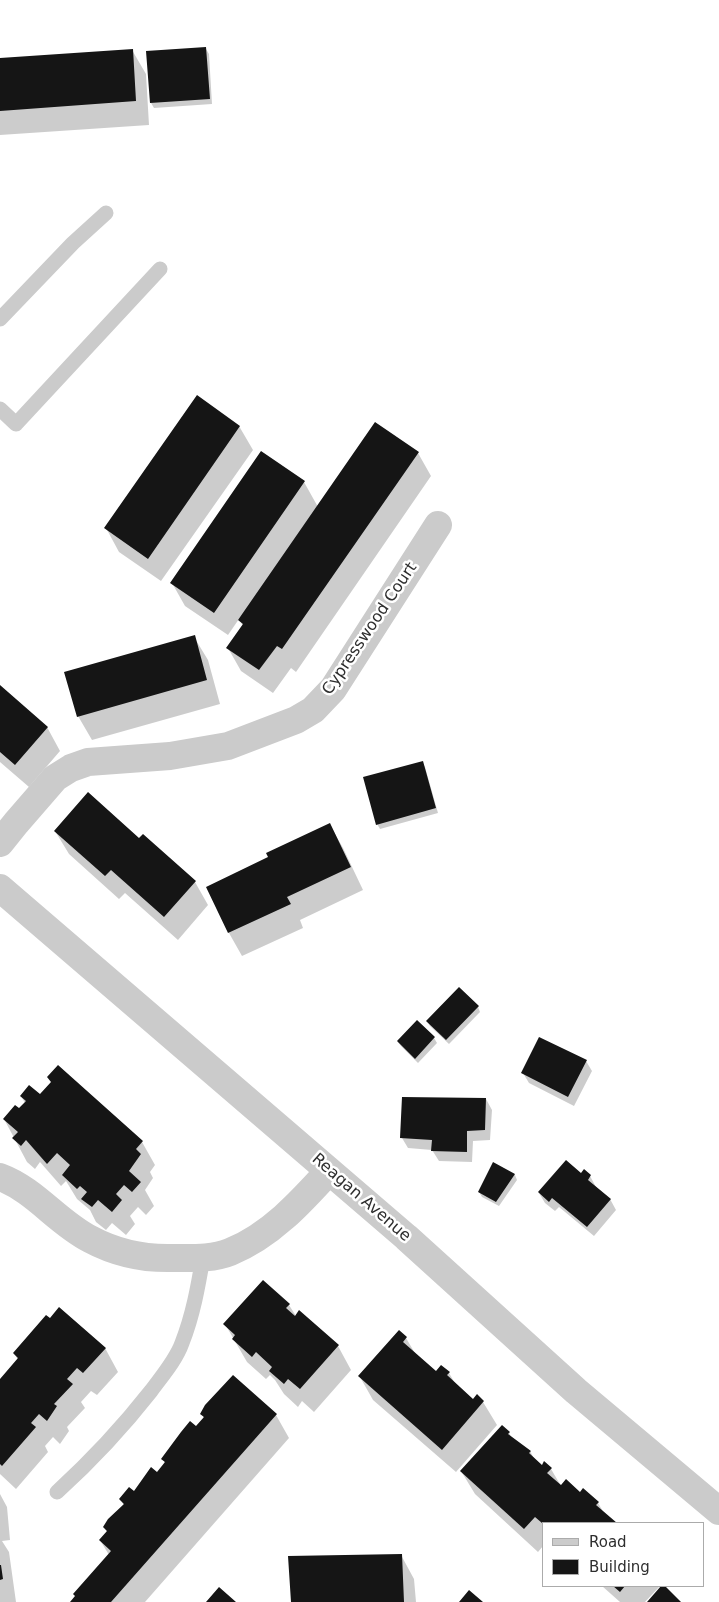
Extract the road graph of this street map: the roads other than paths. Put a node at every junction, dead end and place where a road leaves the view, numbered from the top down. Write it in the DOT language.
graph roads {
  1 [pos="106,213"];
  2 [pos="160,269"];
  3 [pos="0,319"];
  4 [pos="0,409"];
  5 [pos="438,524"];
  6 [pos="0,843"];
  7 [pos="0,888"];
  8 [pos="329,1171"];
  9 [pos="0,1178"];
  10 [pos="203,1257"];
  11 [pos="56,1492"];
  12 [pos="719,1511"];
  1 -- 3 [label="lane"];
  2 -- 4 [label="lane"];
  5 -- 6 [label="street, Cypresswood Court"];
  7 -- 8 [label="street, Reagan Avenue"];
  8 -- 10 [label="street"];
  8 -- 12 [label="street, Reagan Avenue"];
  9 -- 10 [label="street"];
  10 -- 11 [label="lane"];
}
